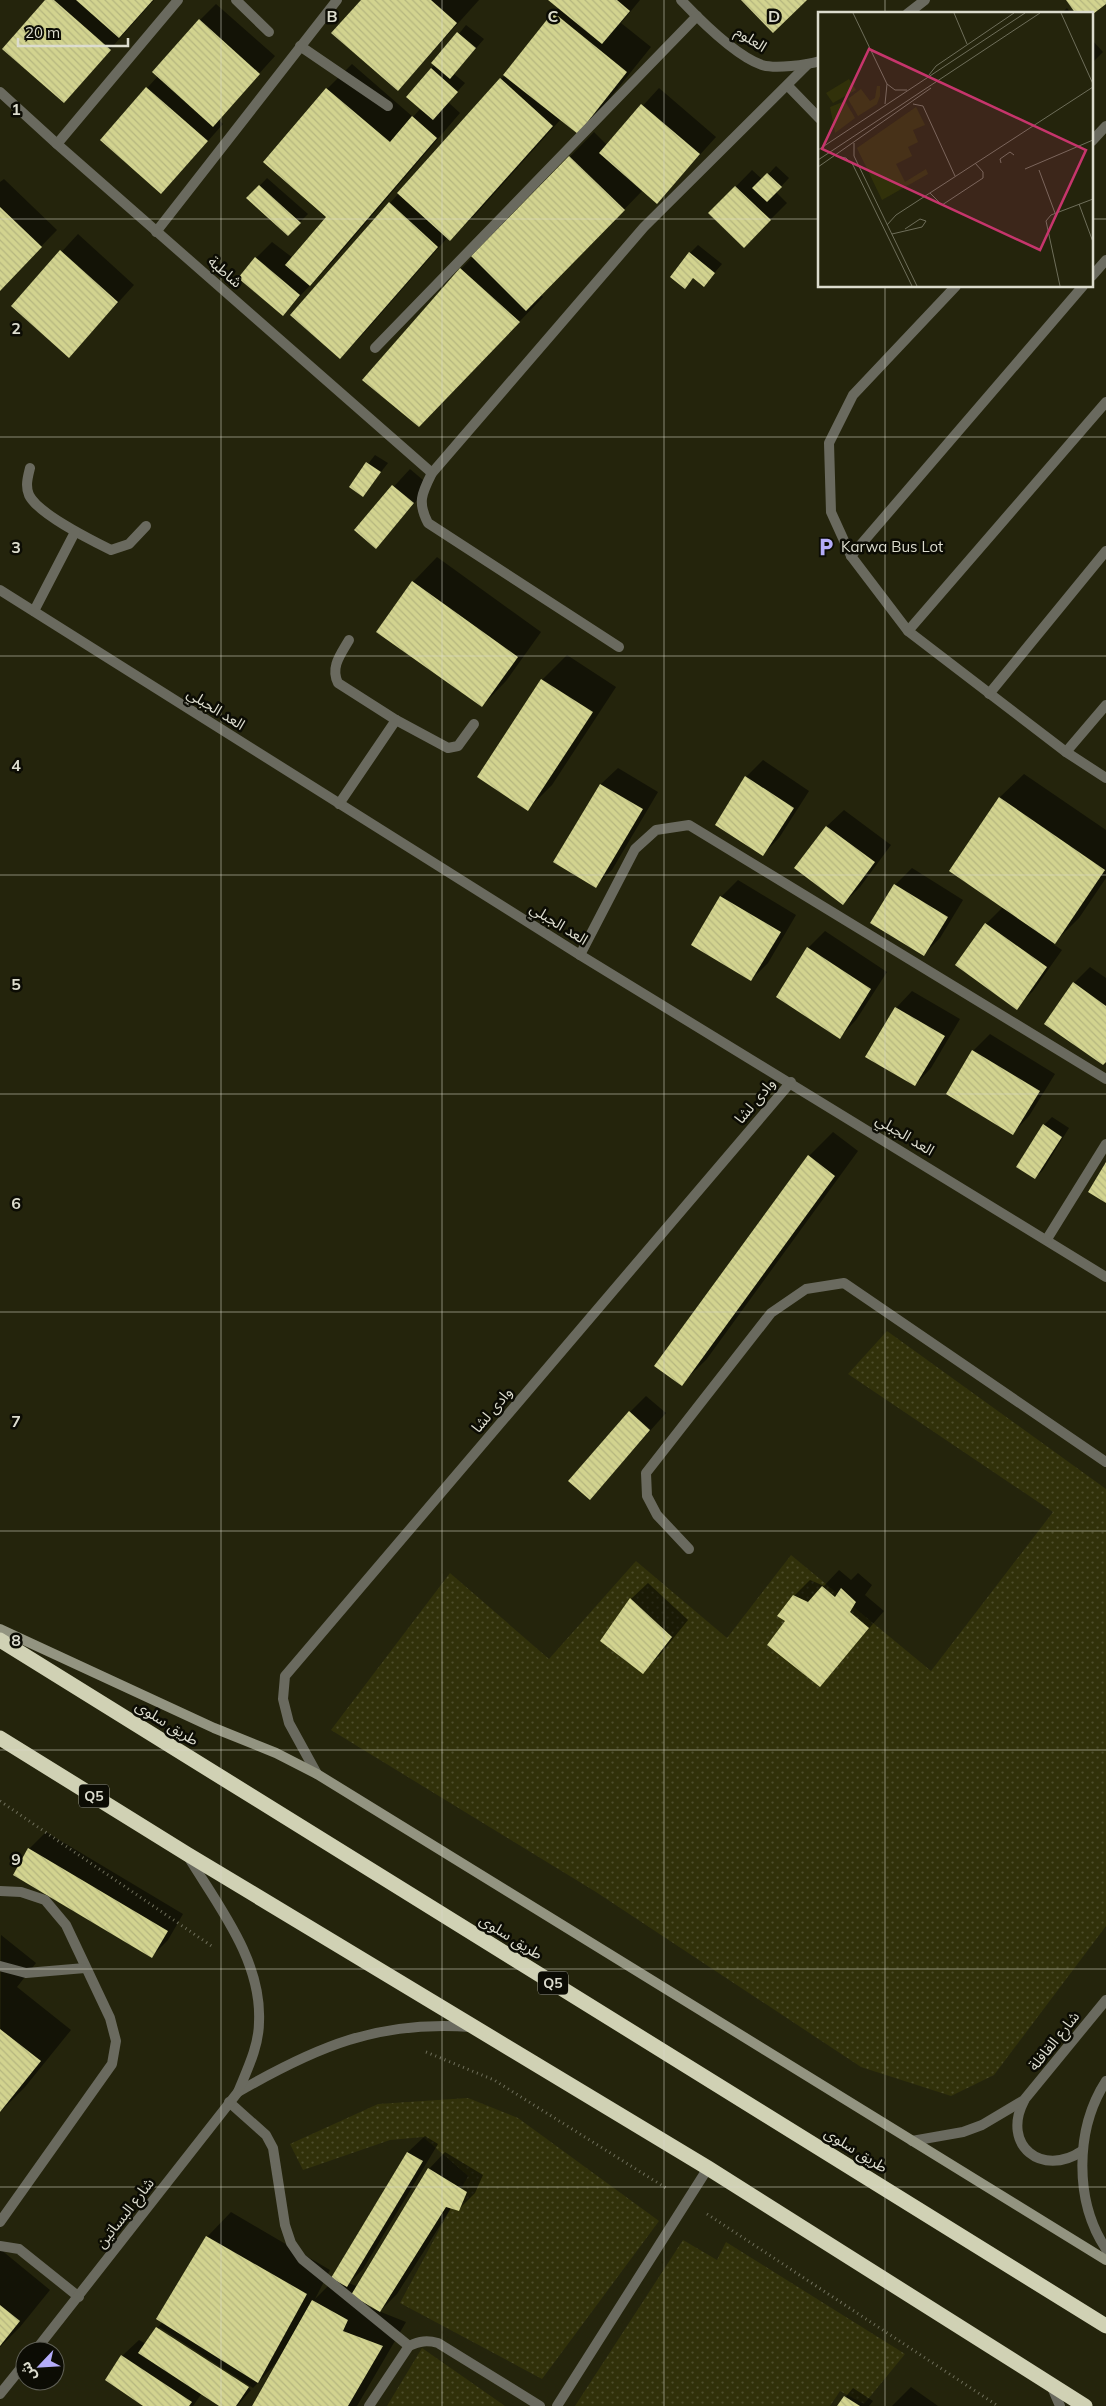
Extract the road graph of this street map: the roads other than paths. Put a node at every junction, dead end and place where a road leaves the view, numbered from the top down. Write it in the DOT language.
graph roads {
  1 [pos="178,0"];
  2 [pos="236,0"];
  3 [pos="337,0"];
  4 [pos="681,0"];
  5 [pos="925,0"];
  6 [pos="910,12"];
  7 [pos="697,16"];
  8 [pos="270,32"];
  9 [pos="300,46"];
  10 [pos="818,62"];
  11 [pos="808,64"];
  12 [pos="788,86"];
  13 [pos="0,92"];
  14 [pos="388,106"];
  15 [pos="818,117"];
  16 [pos="1106,126"];
  17 [pos="1094,139"];
  18 [pos="57,144"];
  19 [pos="156,232"];
  20 [pos="1106,260"];
  21 [pos="1094,274"];
  22 [pos="954,288"];
  23 [pos="1081,288"];
  24 [pos="375,348"];
  25 [pos="1106,402"];
  26 [pos="30,468"];
  27 [pos="432,473"];
  28 [pos="146,526"];
  29 [pos="75,532"];
  30 [pos="1106,551"];
  31 [pos="851,556"];
  32 [pos="0,590"];
  33 [pos="34,611"];
  34 [pos="908,631"];
  35 [pos="348,640"];
  36 [pos="619,647"];
  37 [pos="989,694"];
  38 [pos="1106,705"];
  39 [pos="396,720"];
  40 [pos="474,724"];
  41 [pos="1066,752"];
  42 [pos="1106,778"];
  43 [pos="340,804"];
  44 [pos="580,955"];
  45 [pos="1106,1079"];
  46 [pos="791,1082"];
  47 [pos="1106,1144"];
  48 [pos="1047,1239"];
  49 [pos="1106,1277"];
  50 [pos="1106,1462"];
  51 [pos="689,1549"];
  52 [pos="0,1629"];
  53 [pos="0,1640"];
  54 [pos="1,1740"];
  55 [pos="317,1774"];
  56 [pos="187,1854"];
  57 [pos="0,1891"];
  58 [pos="0,1966"];
  59 [pos="86,1968"];
  60 [pos="1106,2000"];
  61 [pos="478,2028"];
  62 [pos="1106,2081"];
  63 [pos="238,2092"];
  64 [pos="1024,2100"];
  65 [pos="229,2102"];
  66 [pos="912,2141"];
  67 [pos="1082,2152"];
  68 [pos="708,2168"];
  69 [pos="0,2222"];
  70 [pos="0,2246"];
  71 [pos="1106,2249"];
  72 [pos="1106,2260"];
  73 [pos="79,2297"];
  74 [pos="1106,2326"];
  75 [pos="43,2341"];
  76 [pos="409,2346"];
  77 [pos="15,2375"];
  78 [pos="1050,2382"];
  79 [pos="0,2394"];
  80 [pos="369,2406"];
  81 [pos="540,2406"];
  82 [pos="557,2406"];
  83 [pos="1060,2406"];
  84 [pos="1085,2406"];
  1 -- 18 [label="street"];
  2 -- 8 [label="street"];
  3 -- 9 [label="street"];
  4 -- 7 [label="street, العلوم"];
  5 -- 6 [label="street"];
  7 -- 11 [label="street, العلوم"];
  7 -- 24 [label="street"];
  9 -- 14 [label="street"];
  9 -- 19 [label="street"];
  10 -- 11 [label="street, العلوم"];
  11 -- 12 [label="street"];
  12 -- 15 [label="street"];
  12 -- 27 [label="street"];
  13 -- 18 [label="street, شاطبة"];
  16 -- 17 [label="street"];
  18 -- 19 [label="street, شاطبة"];
  19 -- 27 [label="street, شاطبة"];
  20 -- 21 [label="street"];
  22 -- 31 [label="street"];
  23 -- 31 [label="street"];
  25 -- 34 [label="street"];
  26 -- 29 [label="street"];
  27 -- 36 [label="street"];
  28 -- 29 [label="street"];
  29 -- 33 [label="street"];
  30 -- 37 [label="street"];
  31 -- 34 [label="street"];
  32 -- 33 [label="street, العد الجبلي"];
  33 -- 43 [label="street, العد الجبلي"];
  34 -- 37 [label="street"];
  35 -- 39 [label="street"];
  37 -- 41 [label="street"];
  38 -- 41 [label="street"];
  39 -- 40 [label="street"];
  39 -- 43 [label="street"];
  41 -- 42 [label="street"];
  43 -- 44 [label="street, العد الجبلي"];
  44 -- 45 [label="street"];
  44 -- 46 [label="street, العد الجبلي"];
  46 -- 48 [label="street, العد الجبلي"];
  46 -- 55 [label="street, وادى لشا"];
  47 -- 48 [label="street"];
  48 -- 49 [label="street, العد الجبلي"];
  50 -- 51 [label="street"];
  52 -- 55 [label="main road, طريق سلوى"];
  53 -- 74 [label="highway, طريق سلوى / Q5"];
  54 -- 56 [label="highway, Q5"];
  55 -- 66 [label="main road, طريق سلوى"];
  56 -- 61 [label="highway, Q5"];
  56 -- 63 [label="street, شارع البساتين"];
  57 -- 59 [label="street"];
  58 -- 59 [label="street"];
  59 -- 69 [label="street"];
  60 -- 64 [label="street, شارع القافلة"];
  61 -- 63 [label="street, شارع البساتين"];
  61 -- 68 [label="highway, Q5"];
  62 -- 67 [label="street"];
  63 -- 65 [label="street, شارع البساتين"];
  64 -- 66 [label="street, شارع القافلة"];
  64 -- 67 [label="street, شارع القافلة"];
  65 -- 73 [label="street, شارع البساتين"];
  65 -- 76 [label="street"];
  66 -- 72 [label="main road, طريق سلوى"];
  67 -- 71 [label="street"];
  68 -- 78 [label="highway, Q5"];
  68 -- 82 [label="street"];
  70 -- 73 [label="street"];
  73 -- 75 [label="street, شارع البساتين"];
  76 -- 80 [label="street"];
  76 -- 81 [label="street"];
  77 -- 79 [label="street"];
  78 -- 83 [label="street"];
  78 -- 84 [label="highway, Q5"];
}
